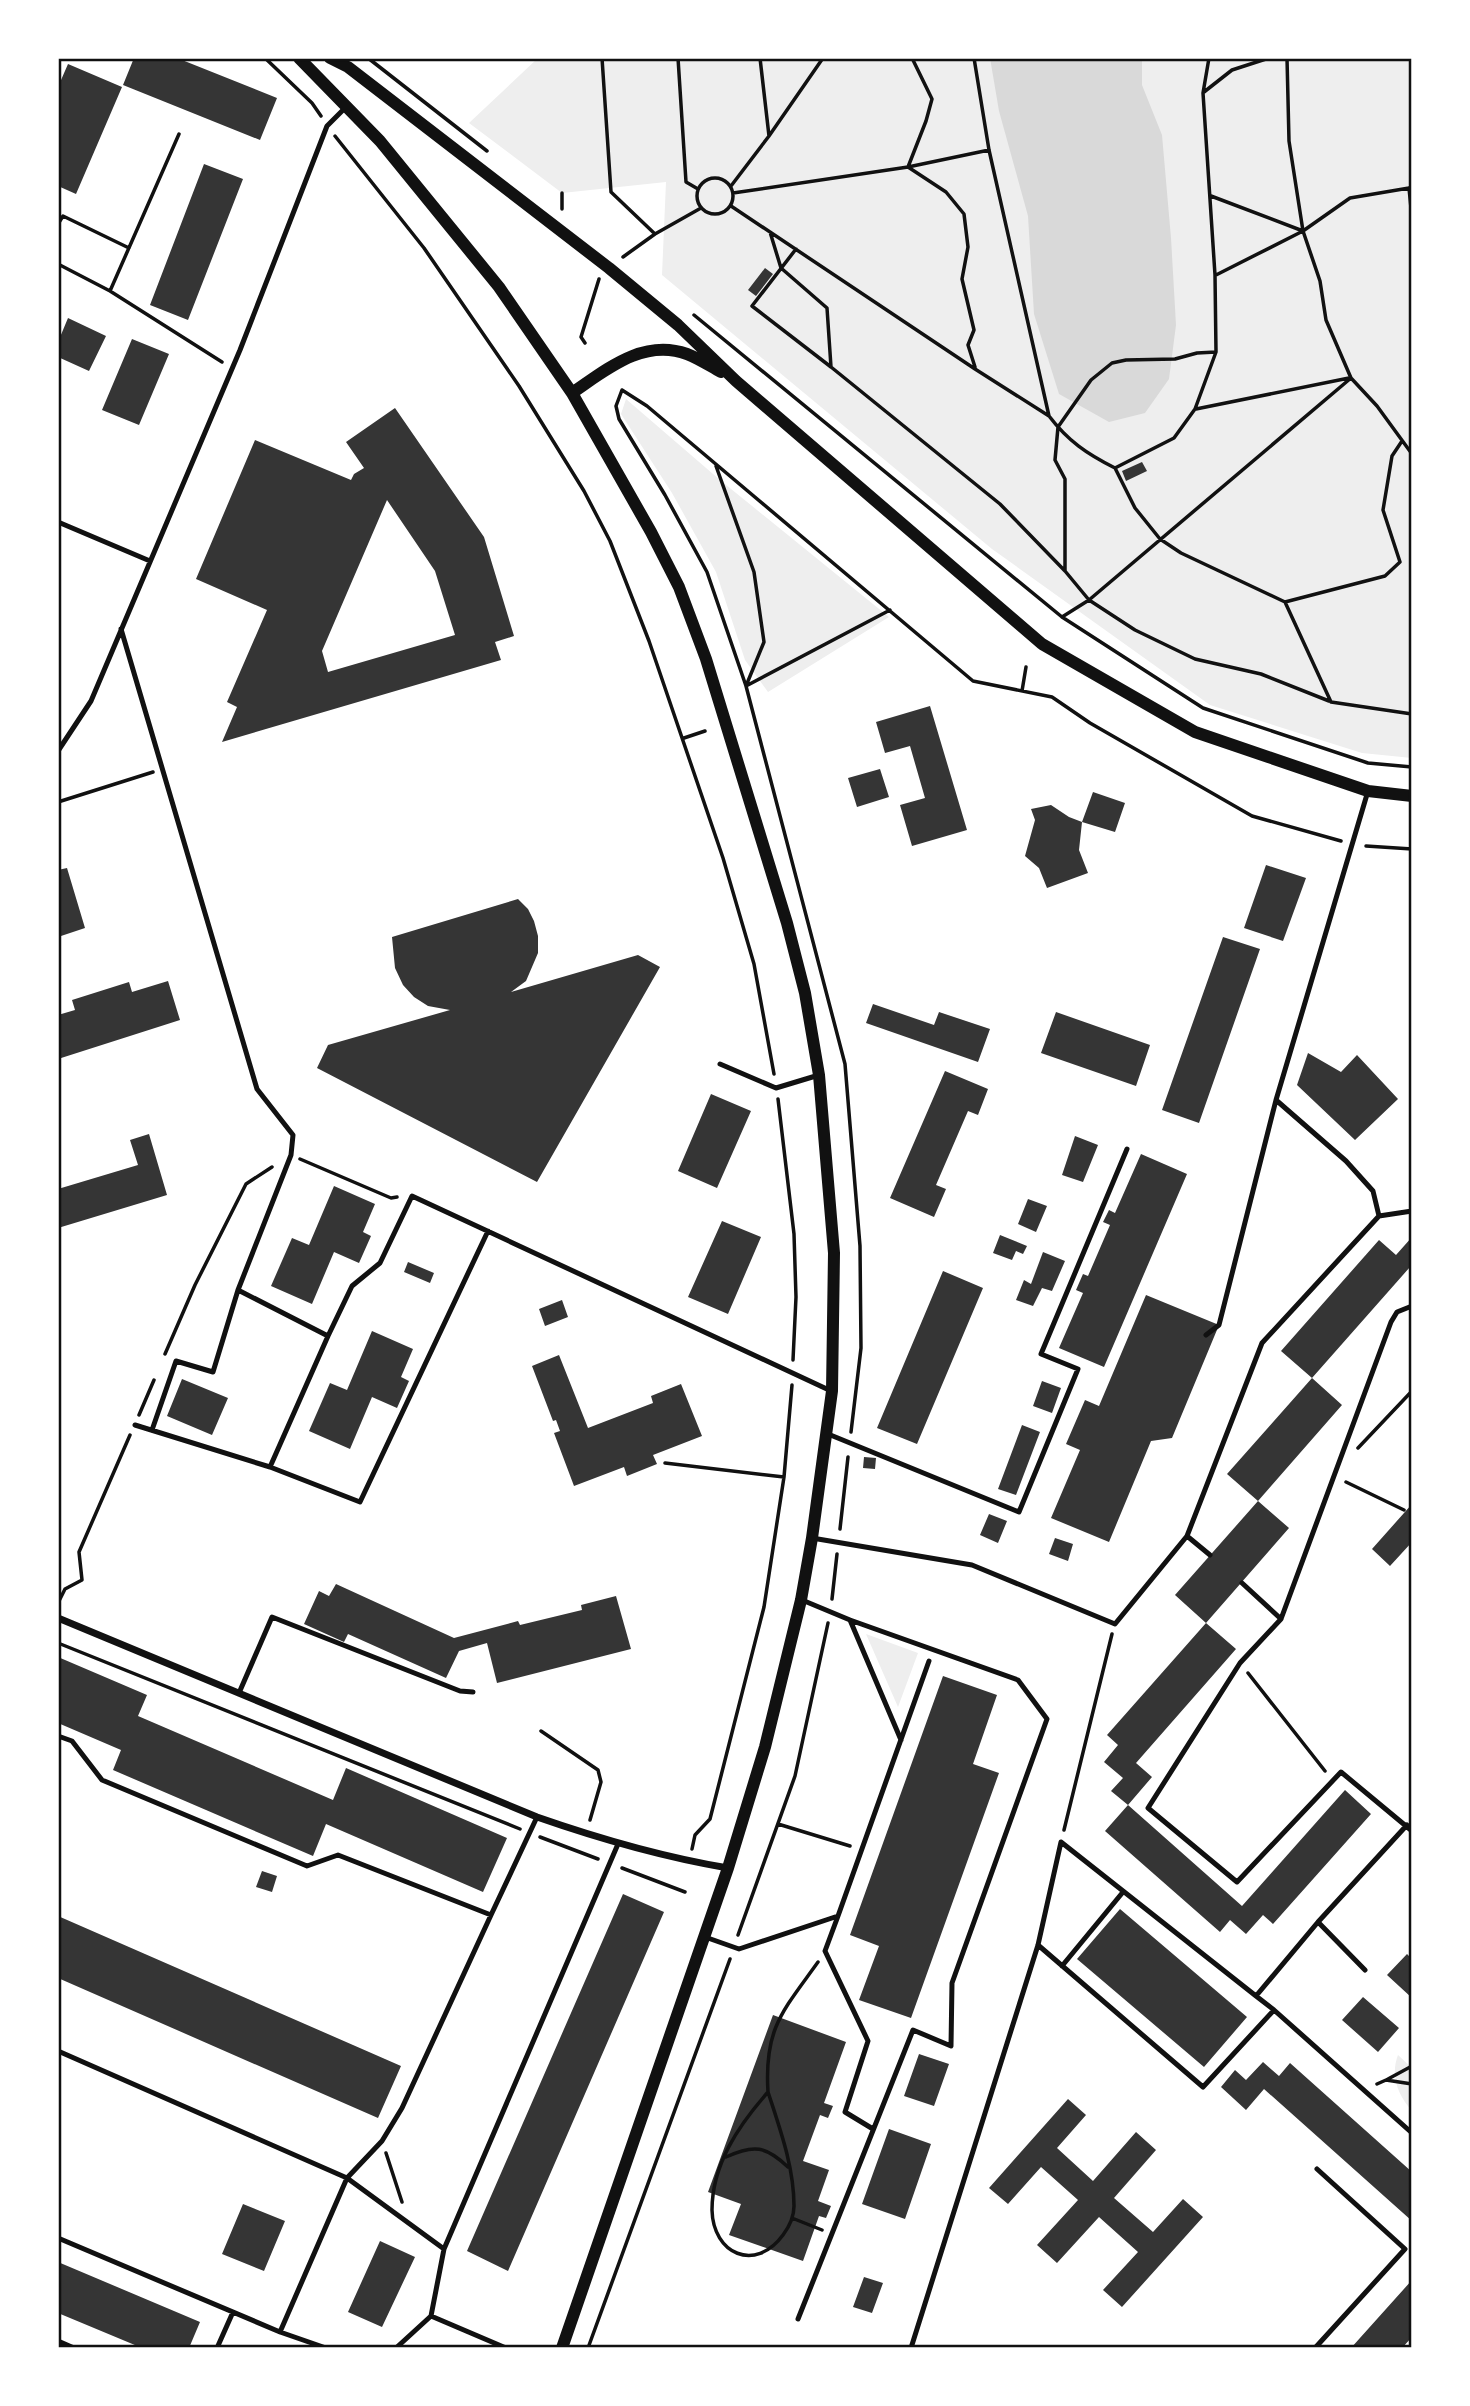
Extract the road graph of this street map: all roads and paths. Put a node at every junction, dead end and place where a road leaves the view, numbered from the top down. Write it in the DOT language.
graph roads {
  1 [pos="265,58"];
  2 [pos="299,58"];
  3 [pos="330,58"];
  4 [pos="368,58"];
  5 [pos="602,58"];
  6 [pos="678,58"];
  7 [pos="760,58"];
  8 [pos="823,58"];
  9 [pos="912,58"];
  10 [pos="974,58"];
  11 [pos="1209,58"];
  12 [pos="1269,58"];
  13 [pos="1287,58"];
  14 [pos="1203,93"];
  15 [pos="347,106"];
  16 [pos="327,126"];
  17 [pos="179,134"];
  18 [pos="769,136"];
  19 [pos="989,150"];
  20 [pos="497,159"];
  21 [pos="908,167"];
  22 [pos="731,186"];
  23 [pos="1411,188"];
  24 [pos="698,189"];
  25 [pos="562,193"];
  26 [pos="733,194"];
  27 [pos="1211,196"];
  28 [pos="551,201"];
  29 [pos="732,206"];
  30 [pos="701,208"];
  31 [pos="1412,218"];
  32 [pos="58,224"];
  33 [pos="769,230"];
  34 [pos="1303,231"];
  35 [pos="655,234"];
  36 [pos="129,248"];
  37 [pos="796,249"];
  38 [pos="623,257"];
  39 [pos="58,264"];
  40 [pos="781,268"];
  41 [pos="1215,275"];
  42 [pos="600,276"];
  43 [pos="110,290"];
  44 [pos="687,310"];
  45 [pos="585,343"];
  46 [pos="1216,352"];
  47 [pos="831,367"];
  48 [pos="232,369"];
  49 [pos="975,369"];
  50 [pos="1351,378"];
  51 [pos="736,381"];
  52 [pos="572,393"];
  53 [pos="1195,409"];
  54 [pos="1049,416"];
  55 [pos="1058,427"];
  56 [pos="1402,441"];
  57 [pos="1412,454"];
  58 [pos="715,465"];
  59 [pos="1115,468"];
  60 [pos="664,495"];
  61 [pos="58,522"];
  62 [pos="1160,538"];
  63 [pos="150,561"];
  64 [pos="1065,572"];
  65 [pos="1089,600"];
  66 [pos="1286,601"];
  67 [pos="890,610"];
  68 [pos="1062,617"];
  69 [pos="121,629"];
  70 [pos="1026,667"];
  71 [pos="1022,691"];
  72 [pos="1331,702"];
  73 [pos="1412,714"];
  74 [pos="705,731"];
  75 [pos="683,738"];
  76 [pos="58,751"];
  77 [pos="1412,767"];
  78 [pos="162,769"];
  79 [pos="1368,791"];
  80 [pos="1412,796"];
  81 [pos="58,802"];
  82 [pos="1352,845"];
  83 [pos="1412,849"];
  84 [pos="720,1064"];
  85 [pos="819,1075"];
  86 [pos="776,1088"];
  87 [pos="1276,1100"];
  88 [pos="1127,1149"];
  89 [pos="291,1155"];
  90 [pos="412,1196"];
  91 [pos="1412,1211"];
  92 [pos="1378,1216"];
  93 [pos="488,1231"];
  94 [pos="238,1290"];
  95 [pos="1412,1306"];
  96 [pos="1206,1335"];
  97 [pos="328,1336"];
  98 [pos="162,1361"];
  99 [pos="157,1374"];
  100 [pos="793,1374"];
  101 [pos="832,1391"];
  102 [pos="1412,1391"];
  103 [pos="135,1424"];
  104 [pos="152,1430"];
  105 [pos="827,1433"];
  106 [pos="665,1463"];
  107 [pos="270,1467"];
  108 [pos="1332,1476"];
  109 [pos="785,1477"];
  110 [pos="1404,1510"];
  111 [pos="1187,1536"];
  112 [pos="812,1538"];
  113 [pos="1210,1555"];
  114 [pos="1242,1583"];
  115 [pos="801,1600"];
  116 [pos="58,1603"];
  117 [pos="58,1618"];
  118 [pos="1281,1619"];
  119 [pos="850,1620"];
  120 [pos="1115,1624"];
  121 [pos="58,1643"];
  122 [pos="929,1661"];
  123 [pos="1240,1663"];
  124 [pos="473,1692"];
  125 [pos="239,1693"];
  126 [pos="541,1731"];
  127 [pos="58,1735"];
  128 [pos="901,1740"];
  129 [pos="1333,1781"];
  130 [pos="535,1816"];
  131 [pos="778,1824"];
  132 [pos="1407,1825"];
  133 [pos="1412,1831"];
  134 [pos="530,1833"];
  135 [pos="585,1833"];
  136 [pos="1061,1842"];
  137 [pos="618,1844"];
  138 [pos="862,1850"];
  139 [pos="578,1851"];
  140 [pos="690,1862"];
  141 [pos="610,1864"];
  142 [pos="728,1868"];
  143 [pos="685,1892"];
  144 [pos="1123,1892"];
  145 [pos="491,1915"];
  146 [pos="838,1916"];
  147 [pos="1318,1922"];
  148 [pos="705,1937"];
  149 [pos="1038,1945"];
  150 [pos="825,1951"];
  151 [pos="1062,1966"];
  152 [pos="1365,1970"];
  153 [pos="1256,1996"];
  154 [pos="1273,2010"];
  155 [pos="58,2051"];
  156 [pos="1412,2066"];
  157 [pos="1386,2080"];
  158 [pos="1412,2084"];
  159 [pos="1364,2091"];
  160 [pos="768,2092"];
  161 [pos="873,2129"];
  162 [pos="1412,2133"];
  163 [pos="382,2141"];
  164 [pos="724,2158"];
  165 [pos="789,2168"];
  166 [pos="1317,2169"];
  167 [pos="346,2178"];
  168 [pos="792,2218"];
  169 [pos="410,2224"];
  170 [pos="832,2234"];
  171 [pos="58,2238"];
  172 [pos="444,2249"];
  173 [pos="233,2312"];
  174 [pos="431,2316"];
  175 [pos="798,2319"];
  176 [pos="280,2332"];
  177 [pos="58,2341"];
  178 [pos="74,2348"];
  179 [pos="217,2348"];
  180 [pos="326,2348"];
  181 [pos="396,2348"];
  182 [pos="506,2348"];
  183 [pos="562,2348"];
  184 [pos="911,2348"];
  185 [pos="1315,2348"];
  1 -- 16 [label="path"];
  2 -- 15 [label="street"];
  3 -- 51 [label="street"];
  4 -- 20 [label="path"];
  5 -- 35 [label="path"];
  6 -- 24 [label="path"];
  7 -- 18 [label="path"];
  8 -- 18 [label="path"];
  9 -- 21 [label="path"];
  10 -- 19 [label="path"];
  11 -- 14 [label="path"];
  12 -- 14 [label="path"];
  13 -- 34 [label="path"];
  14 -- 27 [label="path"];
  15 -- 16 [label="lane"];
  15 -- 52 [label="street"];
  16 -- 48 [label="lane"];
  16 -- 75 [label="path"];
  17 -- 36 [label="path"];
  18 -- 22 [label="path"];
  19 -- 21 [label="path"];
  19 -- 54 [label="path"];
  21 -- 26 [label="path"];
  21 -- 49 [label="path"];
  22 -- 24 [label="path"];
  22 -- 26 [label="path"];
  23 -- 31 [label="path"];
  23 -- 34 [label="path"];
  24 -- 30 [label="path"];
  25 -- 28 [label="path"];
  26 -- 29 [label="path"];
  27 -- 34 [label="path"];
  27 -- 41 [label="path"];
  29 -- 30 [label="path"];
  29 -- 33 [label="path"];
  30 -- 35 [label="path"];
  32 -- 36 [label="path"];
  33 -- 37 [label="path"];
  33 -- 40 [label="path"];
  34 -- 41 [label="path"];
  34 -- 50 [label="path"];
  35 -- 38 [label="path"];
  36 -- 43 [label="path"];
  37 -- 40 [label="path"];
  37 -- 49 [label="path"];
  39 -- 43 [label="path"];
  40 -- 47 [label="path"];
  40 -- 47 [label="path"];
  41 -- 46 [label="path"];
  42 -- 45 [label="path"];
  43 -- 48 [label="path"];
  44 -- 68 [label="path"];
  46 -- 53 [label="path"];
  46 -- 55 [label="path"];
  47 -- 64 [label="path"];
  48 -- 63 [label="lane"];
  49 -- 54 [label="path"];
  50 -- 53 [label="path"];
  50 -- 56 [label="path"];
  50 -- 62 [label="path"];
  51 -- 52 [label="street"];
  51 -- 79 [label="street"];
  52 -- 85 [label="street"];
  53 -- 59 [label="path"];
  54 -- 55 [label="path"];
  55 -- 59 [label="path"];
  55 -- 64 [label="path"];
  56 -- 57 [label="path"];
  56 -- 66 [label="path"];
  58 -- 60 [label="path"];
  58 -- 67 [label="path"];
  58 -- 67 [label="path"];
  59 -- 62 [label="path"];
  61 -- 63 [label="lane"];
  62 -- 65 [label="path"];
  62 -- 66 [label="path"];
  63 -- 69 [label="lane"];
  64 -- 65 [label="path"];
  65 -- 68 [label="path"];
  65 -- 72 [label="path"];
  66 -- 72 [label="path"];
  67 -- 71 [label="path"];
  68 -- 77 [label="path"];
  69 -- 76 [label="lane"];
  69 -- 78 [label="lane"];
  70 -- 71 [label="path"];
  71 -- 82 [label="path"];
  72 -- 73 [label="path"];
  74 -- 75 [label="path"];
  75 -- 86 [label="path"];
  78 -- 81 [label="path"];
  78 -- 89 [label="lane"];
  79 -- 80 [label="street"];
  79 -- 82 [label="lane"];
  82 -- 83 [label="path"];
  82 -- 87 [label="lane"];
  84 -- 86 [label="lane"];
  85 -- 86 [label="lane"];
  85 -- 101 [label="street"];
  86 -- 100 [label="path"];
  87 -- 92 [label="lane"];
  87 -- 96 [label="lane"];
  88 -- 105 [label="lane"];
  89 -- 90 [label="path"];
  89 -- 94 [label="lane"];
  89 -- 98 [label="path"];
  90 -- 93 [label="lane"];
  90 -- 97 [label="lane"];
  91 -- 92 [label="lane"];
  92 -- 111 [label="lane"];
  93 -- 100 [label="lane"];
  93 -- 107 [label="lane"];
  94 -- 97 [label="lane"];
  94 -- 104 [label="lane"];
  95 -- 108 [label="lane"];
  97 -- 107 [label="lane"];
  99 -- 103 [label="path"];
  100 -- 101 [label="lane"];
  100 -- 109 [label="path"];
  101 -- 105 [label="street"];
  102 -- 108 [label="path"];
  103 -- 104 [label="lane"];
  103 -- 116 [label="path"];
  104 -- 107 [label="lane"];
  105 -- 112 [label="street"];
  106 -- 109 [label="path"];
  108 -- 110 [label="path"];
  108 -- 118 [label="lane"];
  109 -- 140 [label="path"];
  111 -- 113 [label="lane"];
  111 -- 120 [label="lane"];
  112 -- 115 [label="street"];
  112 -- 120 [label="lane"];
  114 -- 118 [label="lane"];
  115 -- 119 [label="lane"];
  115 -- 142 [label="street"];
  117 -- 125 [label="street"];
  118 -- 123 [label="lane"];
  119 -- 128 [label="lane"];
  119 -- 161 [label="lane"];
  120 -- 136 [label="path"];
  121 -- 134 [label="path"];
  122 -- 128 [label="lane"];
  123 -- 129 [label="path"];
  123 -- 129 [label="lane"];
  124 -- 125 [label="lane"];
  125 -- 130 [label="street"];
  126 -- 135 [label="path"];
  127 -- 145 [label="lane"];
  128 -- 138 [label="lane"];
  129 -- 132 [label="lane"];
  130 -- 134 [label="lane"];
  130 -- 135 [label="street"];
  131 -- 138 [label="path"];
  132 -- 133 [label="lane"];
  132 -- 147 [label="lane"];
  134 -- 139 [label="path"];
  134 -- 145 [label="lane"];
  135 -- 137 [label="street"];
  135 -- 139 [label="path"];
  136 -- 144 [label="lane"];
  136 -- 149 [label="lane"];
  137 -- 140 [label="street"];
  137 -- 141 [label="lane"];
  138 -- 146 [label="lane"];
  139 -- 141 [label="path"];
  140 -- 142 [label="street"];
  141 -- 143 [label="path"];
  141 -- 172 [label="lane"];
  142 -- 148 [label="street"];
  144 -- 151 [label="lane"];
  144 -- 153 [label="lane"];
  145 -- 163 [label="lane"];
  146 -- 148 [label="lane"];
  146 -- 150 [label="lane"];
  147 -- 152 [label="lane"];
  147 -- 153 [label="lane"];
  148 -- 183 [label="street"];
  149 -- 151 [label="lane"];
  149 -- 184 [label="lane"];
  150 -- 160 [label="path"];
  150 -- 161 [label="lane"];
  151 -- 154 [label="lane"];
  153 -- 154 [label="lane"];
  154 -- 159 [label="lane"];
  155 -- 167 [label="lane"];
  156 -- 157 [label="path"];
  157 -- 158 [label="path"];
  157 -- 159 [label="path"];
  159 -- 162 [label="lane"];
  160 -- 164 [label="path"];
  160 -- 165 [label="path"];
  161 -- 170 [label="lane"];
  163 -- 167 [label="lane"];
  163 -- 169 [label="path"];
  164 -- 165 [label="path"];
  164 -- 168 [label="path"];
  165 -- 168 [label="path"];
  166 -- 185 [label="lane"];
  167 -- 169 [label="lane"];
  167 -- 176 [label="lane"];
  168 -- 170 [label="path"];
  169 -- 172 [label="lane"];
  170 -- 175 [label="lane"];
  171 -- 173 [label="lane"];
  172 -- 174 [label="lane"];
  173 -- 176 [label="lane"];
  173 -- 179 [label="lane"];
  174 -- 181 [label="lane"];
  174 -- 182 [label="lane"];
  176 -- 180 [label="lane"];
  177 -- 178 [label="lane"];
}
